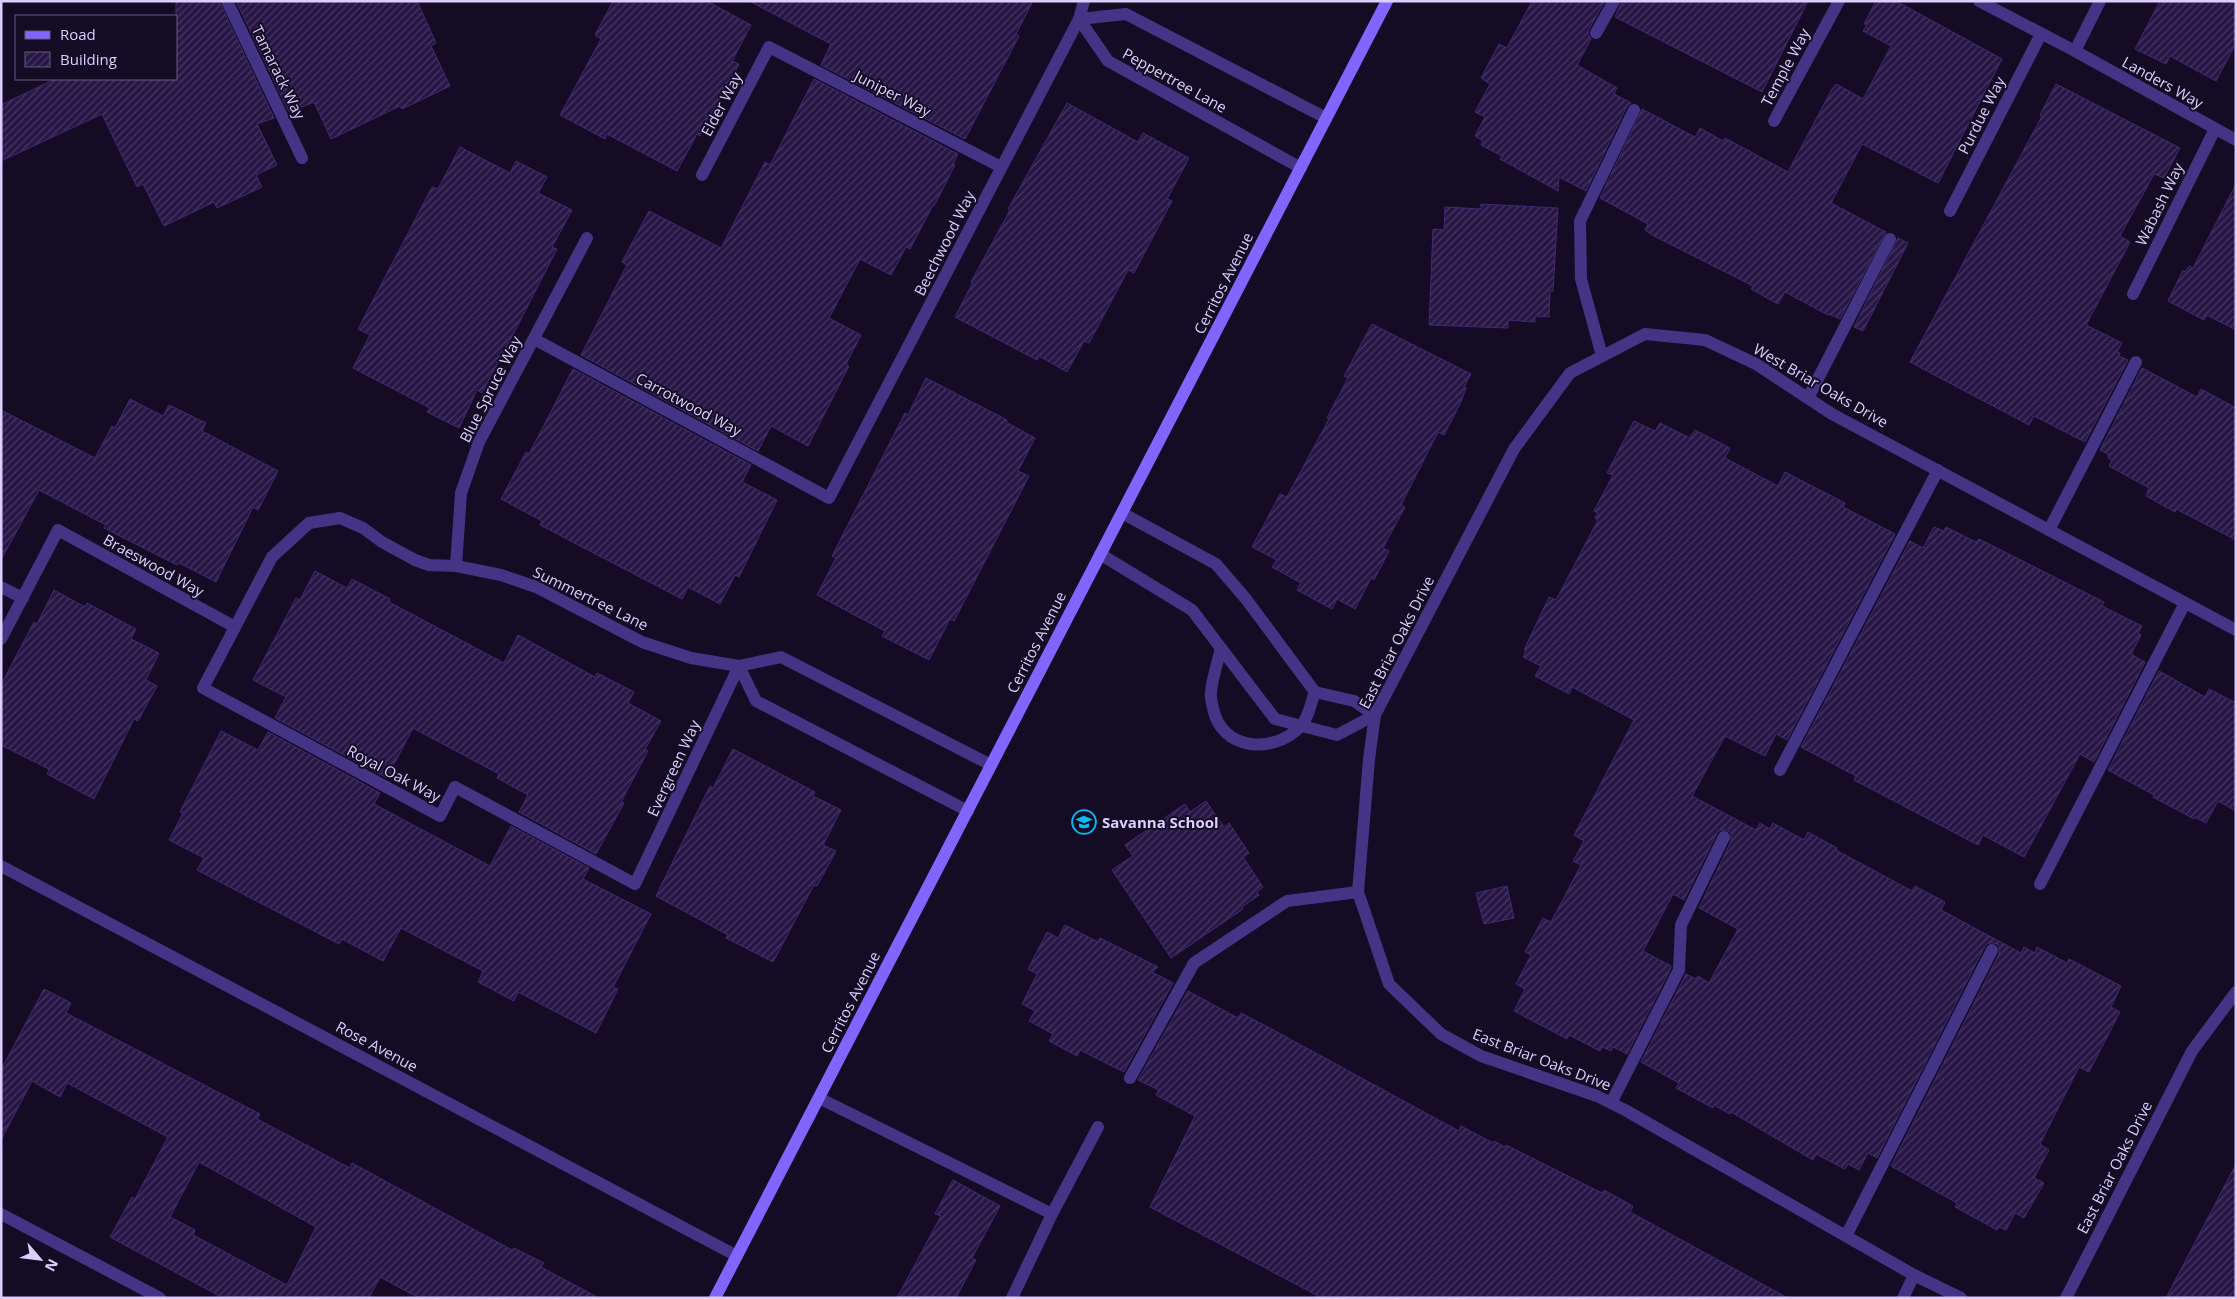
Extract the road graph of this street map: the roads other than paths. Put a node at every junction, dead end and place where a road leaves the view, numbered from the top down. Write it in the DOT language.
graph roads {
  1 [pos="227,1"];
  2 [pos="1084,1"];
  3 [pos="1387,1"];
  4 [pos="1614,1"];
  5 [pos="1839,1"];
  6 [pos="1979,1"];
  7 [pos="2100,1"];
  8 [pos="1078,19"];
  9 [pos="1596,34"];
  10 [pos="2041,34"];
  11 [pos="769,47"];
  12 [pos="2074,51"];
  13 [pos="1634,110"];
  14 [pos="1326,118"];
  15 [pos="1774,121"];
  16 [pos="2215,129"];
  17 [pos="2236,140"];
  18 [pos="302,158"];
  19 [pos="1002,167"];
  20 [pos="1301,168"];
  21 [pos="702,175"];
  22 [pos="1950,211"];
  23 [pos="587,238"];
  24 [pos="1890,239"];
  25 [pos="2133,294"];
  26 [pos="534,339"];
  27 [pos="1602,356"];
  28 [pos="2136,362"];
  29 [pos="1808,398"];
  30 [pos="1938,470"];
  31 [pos="829,498"];
  32 [pos="1122,512"];
  33 [pos="2049,530"];
  34 [pos="1100,554"];
  35 [pos="1458,555"];
  36 [pos="456,566"];
  37 [pos="1,587"];
  38 [pos="23,598"];
  39 [pos="2185,603"];
  40 [pos="235,627"];
  41 [pos="2236,630"];
  42 [pos="1,639"];
  43 [pos="1221,648"];
  44 [pos="739,666"];
  45 [pos="203,688"];
  46 [pos="1315,692"];
  47 [pos="1376,715"];
  48 [pos="1302,726"];
  49 [pos="991,765"];
  50 [pos="1780,770"];
  51 [pos="968,811"];
  52 [pos="1724,837"];
  53 [pos="1,866"];
  54 [pos="635,884"];
  55 [pos="2040,884"];
  56 [pos="1358,892"];
  57 [pos="1992,950"];
  58 [pos="2236,992"];
  59 [pos="1130,1078"];
  60 [pos="819,1098"];
  61 [pos="1611,1103"];
  62 [pos="1098,1127"];
  63 [pos="1,1214"];
  64 [pos="1052,1214"];
  65 [pos="1846,1236"];
  66 [pos="737,1256"];
  67 [pos="1914,1276"];
  68 [pos="160,1298"];
  69 [pos="715,1298"];
  70 [pos="1012,1298"];
  71 [pos="1903,1298"];
  72 [pos="1961,1298"];
  73 [pos="2066,1298"];
  1 -- 18 [label="street, Tamarack Way"];
  2 -- 8 [label="street, Beechwood Way"];
  3 -- 14 [label="main road, Cerritos Avenue"];
  4 -- 9 [label="street"];
  5 -- 15 [label="street, Temple Way"];
  6 -- 10 [label="street, Landers Way"];
  7 -- 12 [label="street"];
  8 -- 14 [label="street"];
  8 -- 19 [label="street, Beechwood Way"];
  8 -- 20 [label="street, Peppertree Lane"];
  10 -- 12 [label="street, Landers Way"];
  10 -- 22 [label="street, Purdue Way"];
  11 -- 19 [label="street, Juniper Way"];
  11 -- 21 [label="street, Elder Way"];
  12 -- 16 [label="street, Landers Way"];
  13 -- 27 [label="street"];
  14 -- 20 [label="main road, Cerritos Avenue"];
  16 -- 17 [label="street, Landers Way"];
  16 -- 25 [label="street, Wabash Way"];
  19 -- 31 [label="street, Beechwood Way"];
  20 -- 32 [label="main road, Cerritos Avenue"];
  23 -- 26 [label="street, Blue Spruce Way"];
  24 -- 29 [label="street"];
  26 -- 31 [label="street, Carrotwood Way"];
  26 -- 36 [label="street, Blue Spruce Way"];
  27 -- 29 [label="street, West Briar Oaks Drive"];
  27 -- 35 [label="street, West Briar Oaks Drive"];
  28 -- 33 [label="street"];
  29 -- 30 [label="street, West Briar Oaks Drive"];
  30 -- 33 [label="street, West Briar Oaks Drive"];
  30 -- 50 [label="street"];
  32 -- 34 [label="main road, Cerritos Avenue"];
  32 -- 46 [label="street"];
  33 -- 39 [label="street, West Briar Oaks Drive"];
  34 -- 43 [label="street"];
  34 -- 49 [label="main road, Cerritos Avenue"];
  35 -- 47 [label="street, East Briar Oaks Drive"];
  36 -- 40 [label="street, Summertree Lane"];
  36 -- 44 [label="street, Summertree Lane"];
  37 -- 38 [label="street"];
  38 -- 40 [label="street, Braeswood Way"];
  38 -- 42 [label="street"];
  39 -- 41 [label="street, West Briar Oaks Drive"];
  39 -- 55 [label="street"];
  40 -- 45 [label="street, Summertree Lane"];
  43 -- 48 [label="street"];
  43 -- 48 [label="street"];
  44 -- 49 [label="street, Summertree Lane"];
  44 -- 51 [label="street"];
  44 -- 54 [label="street, Evergreen Way"];
  45 -- 54 [label="street, Royal Oak Way"];
  46 -- 47 [label="street"];
  46 -- 48 [label="street"];
  47 -- 48 [label="street"];
  47 -- 56 [label="street, East Briar Oaks Drive"];
  49 -- 51 [label="main road, Cerritos Avenue"];
  51 -- 60 [label="main road, Cerritos Avenue"];
  52 -- 61 [label="street"];
  53 -- 66 [label="street, Rose Avenue"];
  56 -- 59 [label="street"];
  56 -- 61 [label="street, East Briar Oaks Drive"];
  57 -- 65 [label="street"];
  58 -- 73 [label="street, East Briar Oaks Drive"];
  60 -- 64 [label="street"];
  60 -- 66 [label="main road, Cerritos Avenue"];
  61 -- 65 [label="street, East Briar Oaks Drive"];
  62 -- 64 [label="street"];
  63 -- 68 [label="street"];
  64 -- 70 [label="street"];
  65 -- 67 [label="street, East Briar Oaks Drive"];
  66 -- 69 [label="main road, Cerritos Avenue"];
  67 -- 71 [label="street"];
  67 -- 72 [label="street, East Briar Oaks Drive"];
}
